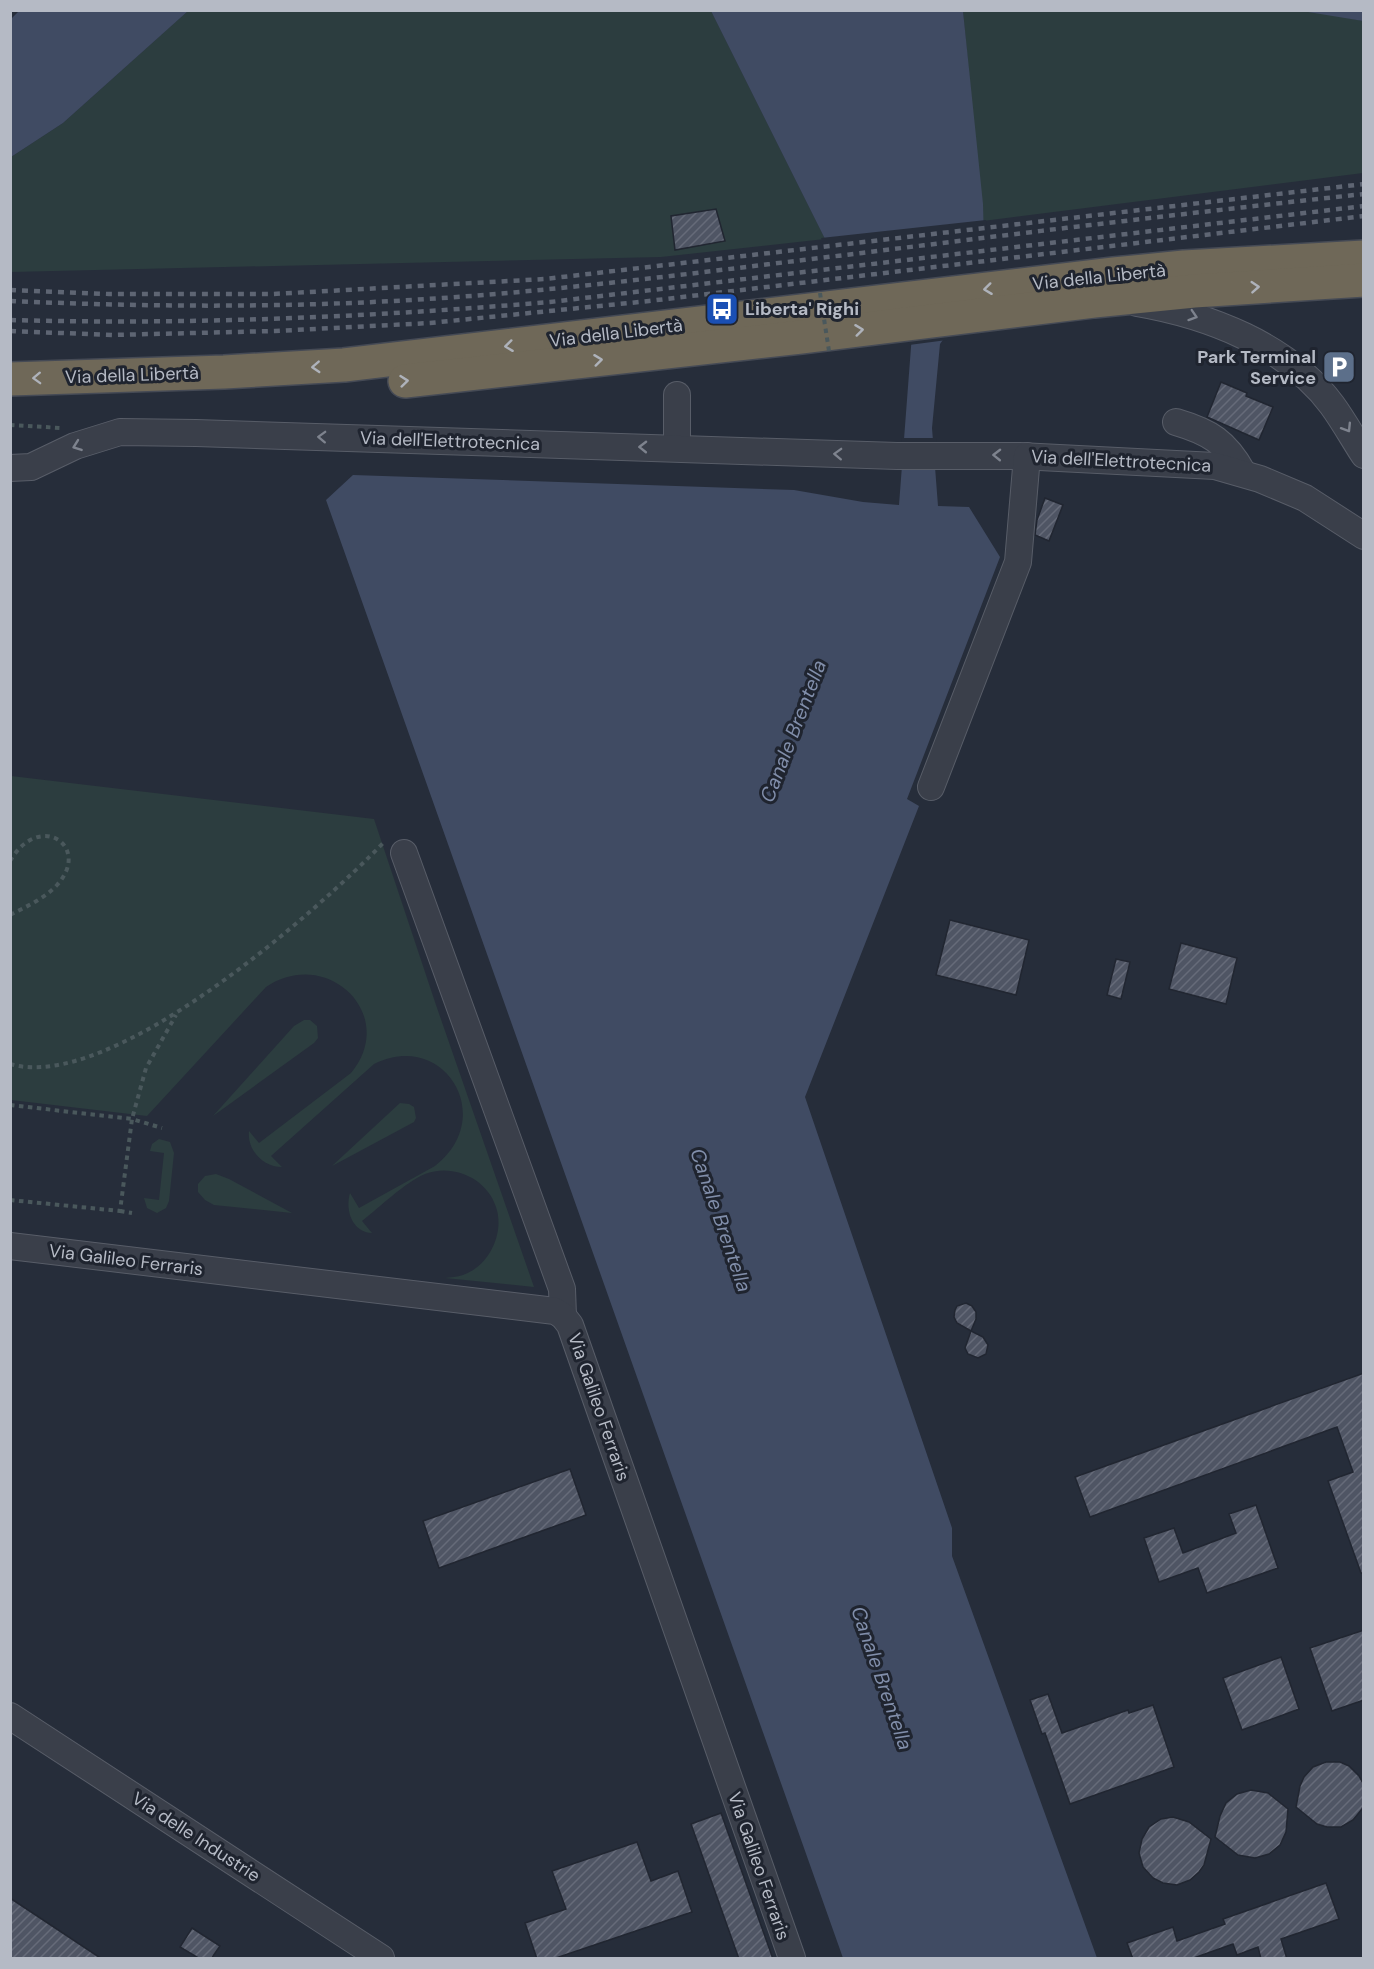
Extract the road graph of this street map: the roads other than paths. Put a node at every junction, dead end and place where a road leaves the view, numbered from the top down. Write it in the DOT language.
graph roads {
  1 [pos="1364,238"];
  2 [pos="1364,257"];
  3 [pos="1364,280"];
  4 [pos="1048,295"];
  5 [pos="1094,302"];
  6 [pos="814,329"];
  7 [pos="10,379"];
  8 [pos="677,395"];
  9 [pos="10,401"];
  10 [pos="1176,422"];
  11 [pos="677,448"];
  12 [pos="1364,455"];
  13 [pos="1027,456"];
  14 [pos="10,468"];
  15 [pos="1243,473"];
  16 [pos="1364,536"];
  17 [pos="931,787"];
  18 [pos="393,848"];
  19 [pos="10,1246"];
  20 [pos="563,1316"];
  21 [pos="10,1716"];
  22 [pos="381,1959"];
  23 [pos="792,1959"];
  1 -- 4 [label="highway"];
  2 -- 4 [label="highway, Via della Libertà"];
  5 -- 3 [label="highway, Via della Libertà, one-way"];
  4 -- 5 [label="highway, Via della Libertà"];
  4 -- 6 [label="highway, Via della Libertà"];
  5 -- 12 [label="street, one-way"];
  6 -- 7 [label="highway, Via della Libertà, one-way"];
  9 -- 6 [label="highway, Via della Libertà, one-way"];
  8 -- 11 [label="street"];
  10 -- 15 [label="street"];
  13 -- 11 [label="street, Via dell'Elettrotecnica, one-way"];
  11 -- 14 [label="street, Via dell'Elettrotecnica, one-way"];
  13 -- 15 [label="street, Via dell'Elettrotecnica"];
  13 -- 17 [label="street"];
  15 -- 16 [label="street, Via dell'Elettrotecnica"];
  18 -- 20 [label="street"];
  19 -- 20 [label="street, Via Galileo Ferraris"];
  20 -- 23 [label="street, Via Galileo Ferraris"];
  21 -- 22 [label="street, Via delle Industrie"];
}
